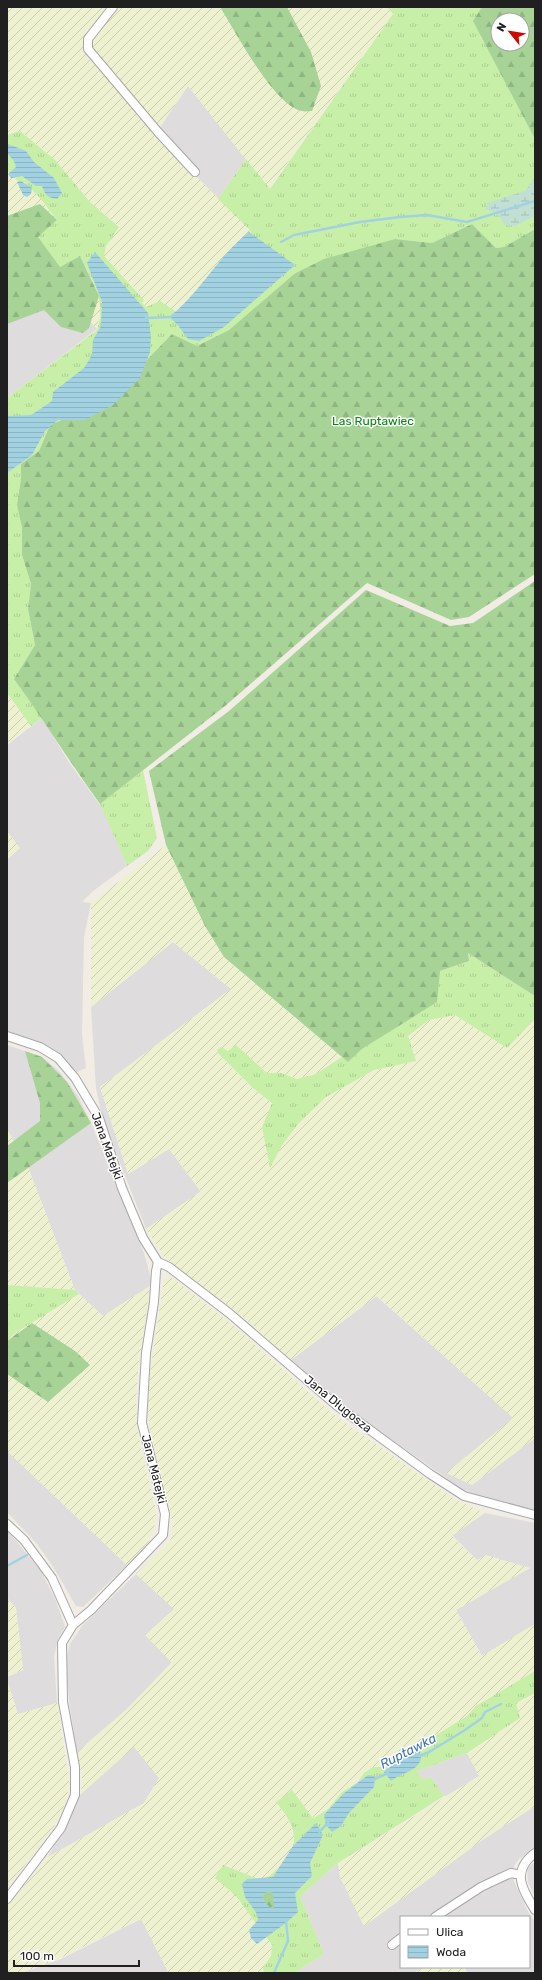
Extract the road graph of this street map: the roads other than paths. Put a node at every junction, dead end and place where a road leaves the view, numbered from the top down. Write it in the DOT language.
graph roads {
  1 [pos="113,7"];
  2 [pos="195,172"];
  3 [pos="7,1036"];
  4 [pos="158,1262"];
  5 [pos="535,1515"];
  6 [pos="7,1524"];
  7 [pos="73,1625"];
  8 [pos="535,1853"];
  9 [pos="520,1875"];
  10 [pos="7,1899"];
  11 [pos="535,1910"];
  12 [pos="436,1916"];
  13 [pos="400,1939"];
  14 [pos="392,1944"];
  1 -- 2 [label="street"];
  3 -- 4 [label="street, Jana Matejki"];
  4 -- 5 [label="street, Jana Długosza"];
  4 -- 7 [label="street, Jana Matejki"];
  6 -- 7 [label="street"];
  7 -- 10 [label="street, Jana Matejki"];
  8 -- 9 [label="street"];
  9 -- 11 [label="street"];
  9 -- 12 [label="street"];
  13 -- 14 [label="street"];
}
